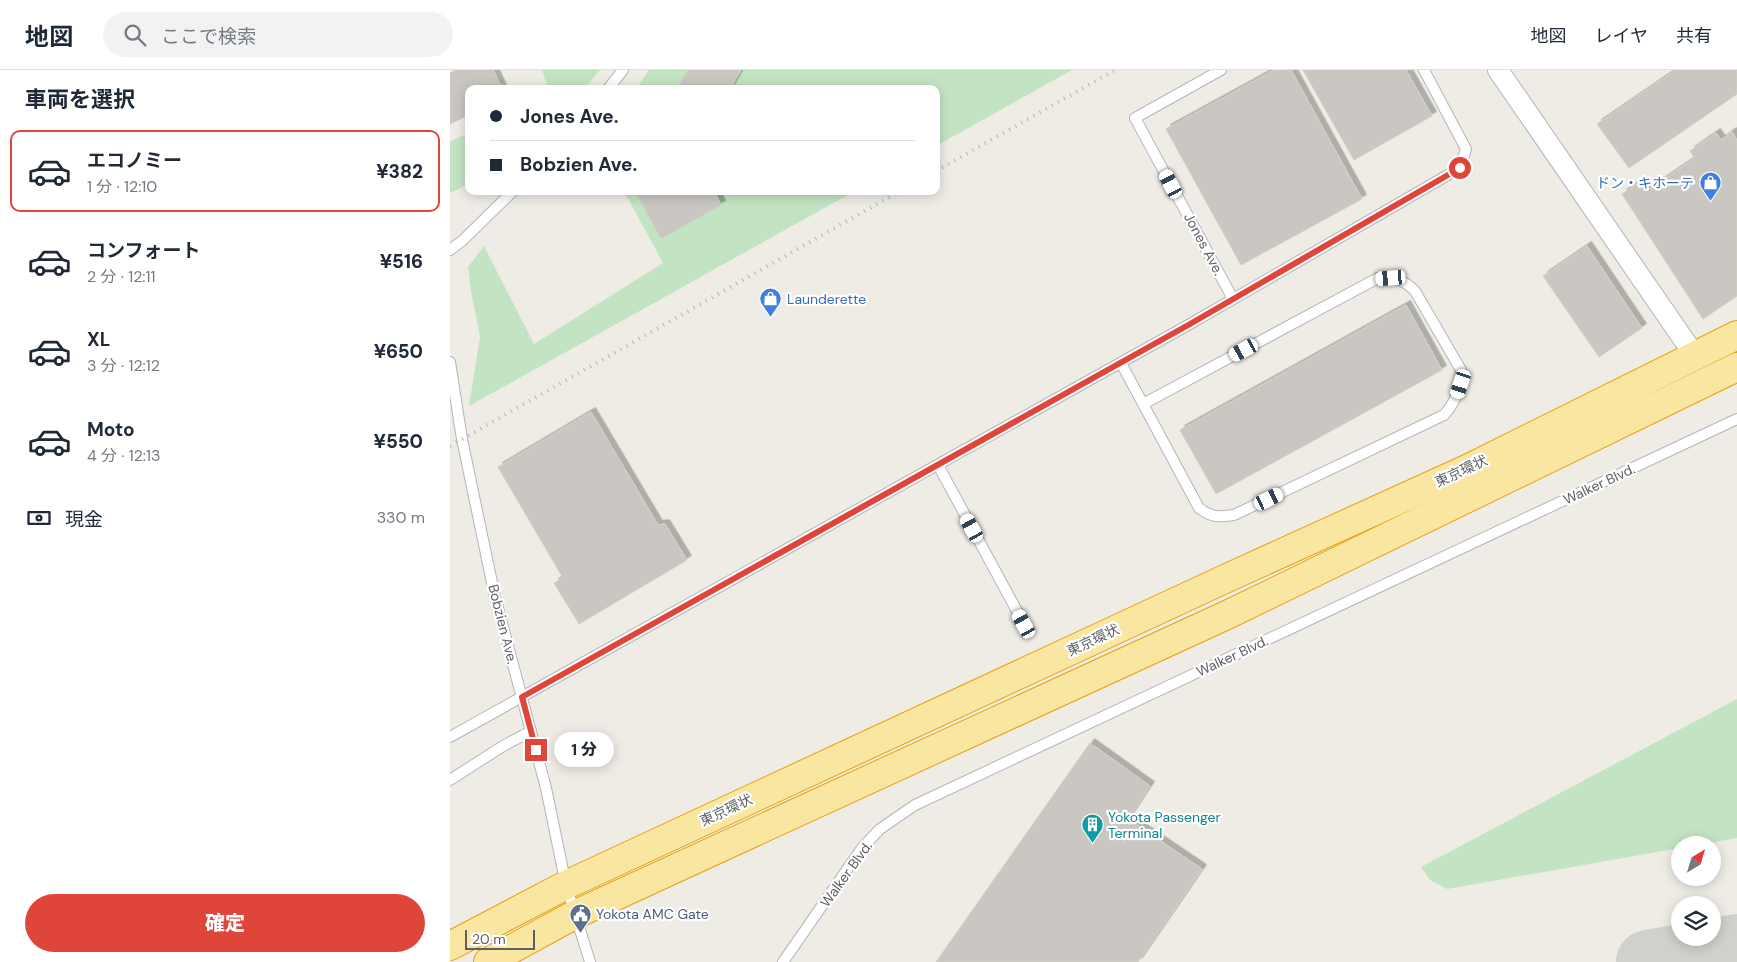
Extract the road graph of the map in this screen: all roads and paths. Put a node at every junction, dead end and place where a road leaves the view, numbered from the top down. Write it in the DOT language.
graph roads {
  1 [pos="623,70"];
  2 [pos="1221,70"];
  3 [pos="1424,70"];
  4 [pos="1498,70"];
  5 [pos="611,85"];
  6 [pos="509,195"];
  7 [pos="450,250"];
  8 [pos="1234,299"];
  9 [pos="1737,335"];
  10 [pos="1695,356"];
  11 [pos="450,362"];
  12 [pos="1121,362"];
  13 [pos="1737,366"];
  14 [pos="1144,404"];
  15 [pos="1737,419"];
  16 [pos="938,465"];
  17 [pos="1024,624"];
  18 [pos="522,697"];
  19 [pos="531,730"];
  20 [pos="450,737"];
  21 [pos="450,780"];
  22 [pos="566,884"];
  23 [pos="574,916"];
  24 [pos="450,946"];
  25 [pos="488,962"];
  26 [pos="590,962"];
  27 [pos="784,962"];
  1 -- 5 [label="lane"];
  2 -- 8 [label="lane, Jones Ave."];
  3 -- 8 [label="lane"];
  4 -- 10 [label="street"];
  6 -- 7 [label="lane"];
  8 -- 12 [label="lane"];
  9 -- 10 [label="highway, 東京環状"];
  10 -- 22 [label="highway, 東京環状"];
  11 -- 18 [label="lane, Bobzien Ave."];
  12 -- 14 [label="lane"];
  12 -- 16 [label="lane"];
  13 -- 23 [label="highway, 東京環状"];
  14 -- 14 [label="lane"];
  15 -- 27 [label="lane, Walker Blvd."];
  16 -- 17 [label="lane"];
  16 -- 18 [label="lane"];
  18 -- 19 [label="lane, Bobzien Ave."];
  18 -- 20 [label="lane"];
  19 -- 21 [label="lane"];
  19 -- 22 [label="lane, Bobzien Ave."];
  22 -- 23 [label="lane, Bobzien Ave."];
  22 -- 24 [label="highway, 東京環状"];
  23 -- 25 [label="highway, 東京環状"];
  23 -- 26 [label="lane, Bobzien Ave."];
}
